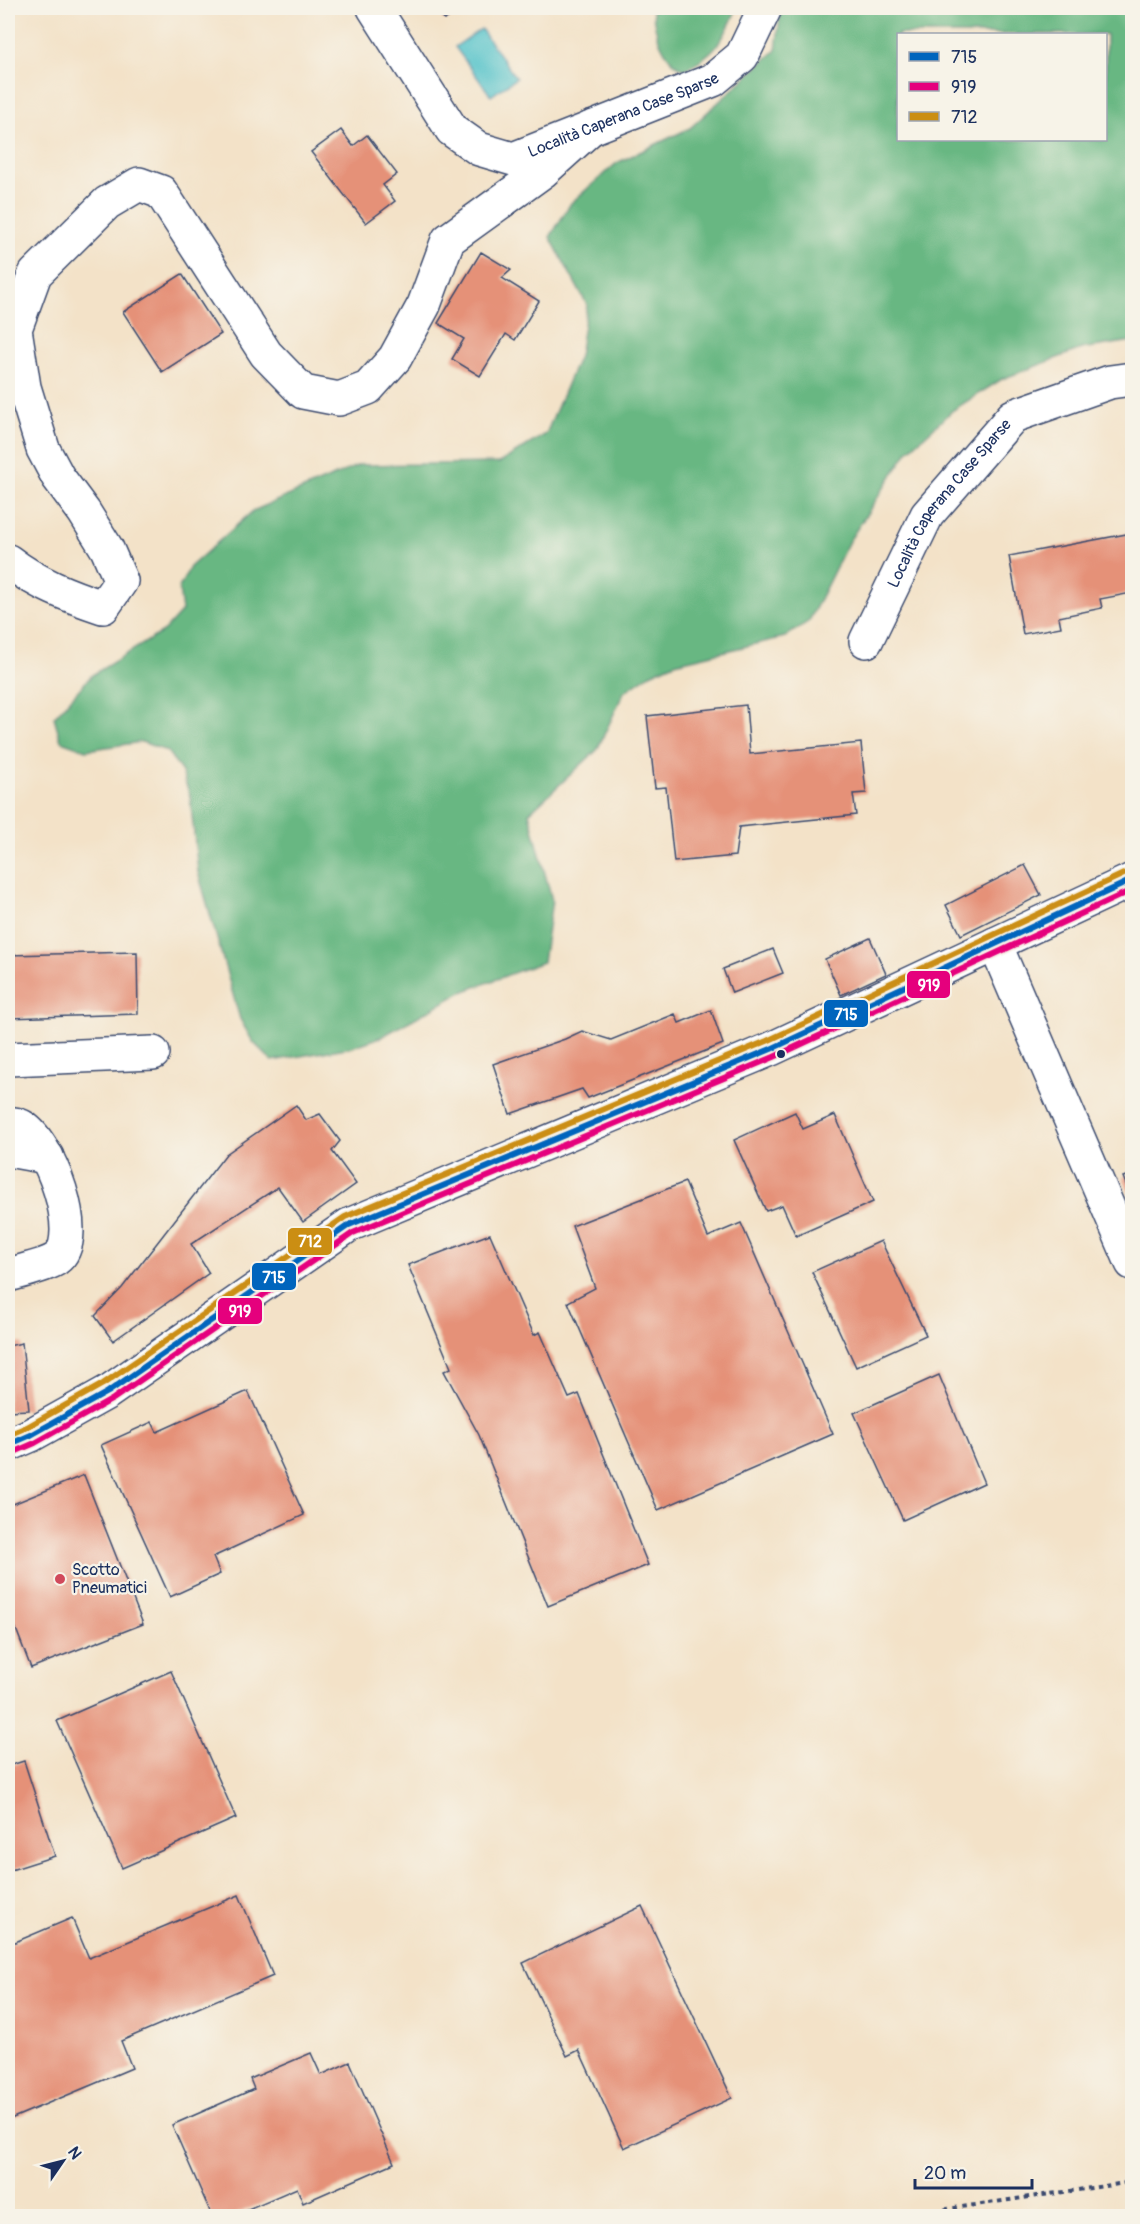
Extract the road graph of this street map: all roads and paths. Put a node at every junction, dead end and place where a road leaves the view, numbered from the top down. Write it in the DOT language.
graph roads {
  1 [pos="374,8"];
  2 [pos="765,8"];
  3 [pos="591,128"];
  4 [pos="1132,379"];
  5 [pos="8,561"];
  6 [pos="866,641"];
  7 [pos="1132,880"];
  8 [pos="995,945"];
  9 [pos="153,1053"];
  10 [pos="8,1059"];
  11 [pos="8,1123"];
  12 [pos="8,1150"];
  13 [pos="47,1157"];
  14 [pos="1132,1263"];
  15 [pos="8,1275"];
  16 [pos="8,1445"];
  17 [pos="1132,2182"];
  18 [pos="900,2217"];
  1 -- 3 [label="street, Località Caperana Case Sparse"];
  2 -- 3 [label="street, Località Caperana Case Sparse"];
  3 -- 5 [label="street"];
  4 -- 6 [label="street, Località Caperana Case Sparse"];
  7 -- 8 [label="street"];
  8 -- 14 [label="street"];
  8 -- 16 [label="street"];
  9 -- 10 [label="street"];
  11 -- 13 [label="street"];
  12 -- 13 [label="street"];
  13 -- 15 [label="street"];
  17 -- 18 [label="path"];
}
